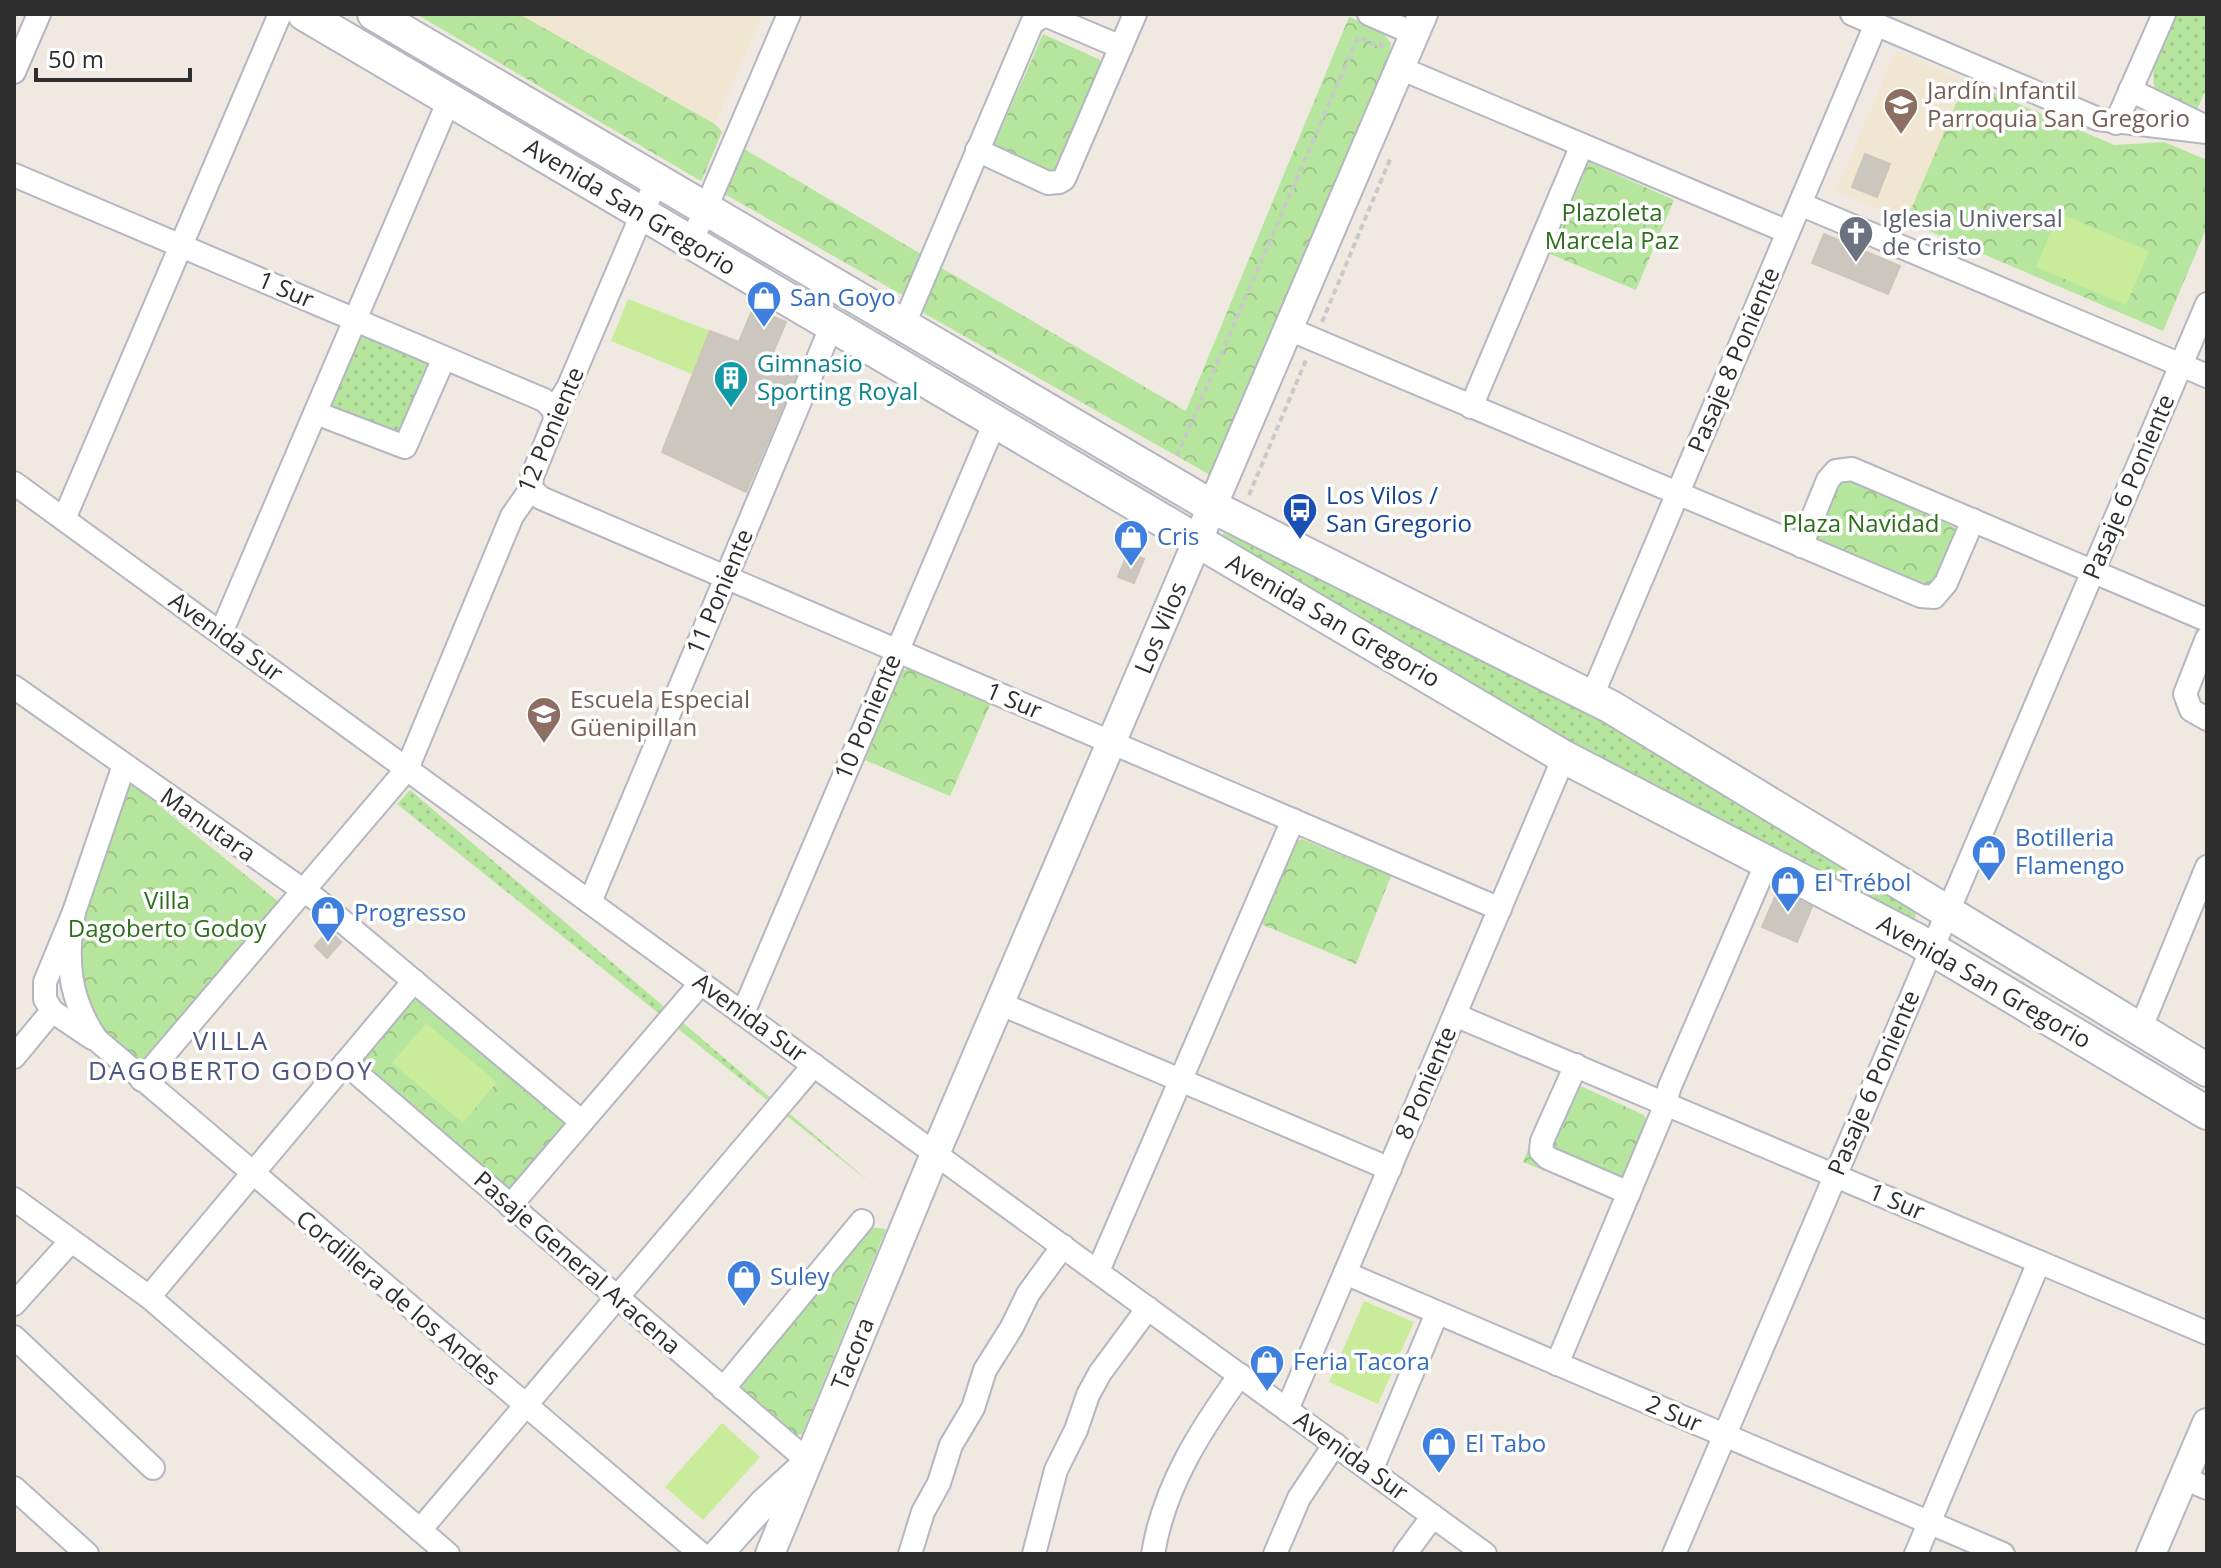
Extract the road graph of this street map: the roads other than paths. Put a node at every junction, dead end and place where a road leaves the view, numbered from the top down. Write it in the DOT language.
graph roads {
  1 [pos="39,14"];
  2 [pos="280,14"];
  3 [pos="304,14"];
  4 [pos="374,14"];
  5 [pos="789,14"];
  6 [pos="1135,14"];
  7 [pos="1852,14"];
  8 [pos="2164,14"];
  9 [pos="1399,21"];
  10 [pos="1876,24"];
  11 [pos="1121,47"];
  12 [pos="1400,68"];
  13 [pos="14,72"];
  14 [pos="2130,90"];
  15 [pos="449,100"];
  16 [pos="2116,123"];
  17 [pos="2207,130"];
  18 [pos="1582,145"];
  19 [pos="977,150"];
  20 [pos="14,175"];
  21 [pos="657,179"];
  22 [pos="1800,204"];
  23 [pos="707,208"];
  24 [pos="642,215"];
  25 [pos="1788,232"];
  26 [pos="691,243"];
  27 [pos="181,246"];
  28 [pos="2207,304"];
  29 [pos="356,320"];
  30 [pos="904,324"];
  31 [pos="832,325"];
  32 [pos="1301,334"];
  33 [pos="444,358"];
  34 [pos="2181,365"];
  35 [pos="2207,376"];
  36 [pos="1471,407"];
  37 [pos="554,410"];
  38 [pos="316,413"];
  39 [pos="995,422"];
  40 [pos="14,483"];
  41 [pos="531,489"];
  42 [pos="1678,494"];
  43 [pos="1226,513"];
  44 [pos="64,519"];
  45 [pos="1973,520"];
  46 [pos="1198,541"];
  47 [pos="1801,546"];
  48 [pos="2093,571"];
  49 [pos="726,578"];
  50 [pos="2207,620"];
  51 [pos="221,633"];
  52 [pos="2207,638"];
  53 [pos="897,651"];
  54 [pos="14,687"];
  55 [pos="1592,696"];
  56 [pos="2207,719"];
  57 [pos="1112,743"];
  58 [pos="1564,757"];
  59 [pos="124,765"];
  60 [pos="407,769"];
  61 [pos="1293,820"];
  62 [pos="1767,862"];
  63 [pos="2207,867"];
  64 [pos="303,891"];
  65 [pos="590,902"];
  66 [pos="1500,909"];
  67 [pos="74,912"];
  68 [pos="1947,913"];
  69 [pos="1932,948"];
  70 [pos="414,981"];
  71 [pos="701,983"];
  72 [pos="1001,1004"];
  73 [pos="52,1011"];
  74 [pos="743,1013"];
  75 [pos="1455,1015"];
  76 [pos="2140,1030"];
  77 [pos="97,1040"];
  78 [pos="14,1057"];
  79 [pos="345,1063"];
  80 [pos="814,1065"];
  81 [pos="1576,1065"];
  82 [pos="2207,1070"];
  83 [pos="142,1080"];
  84 [pos="1181,1080"];
  85 [pos="1665,1103"];
  86 [pos="2207,1113"];
  87 [pos="582,1122"];
  88 [pos="935,1154"];
  89 [pos="1390,1169"];
  90 [pos="252,1174"];
  91 [pos="1835,1176"];
  92 [pos="1629,1193"];
  93 [pos="14,1199"];
  94 [pos="510,1206"];
  95 [pos="862,1221"];
  96 [pos="71,1241"];
  97 [pos="1063,1246"];
  98 [pos="2039,1262"];
  99 [pos="1098,1271"];
  100 [pos="1345,1273"];
  101 [pos="149,1297"];
  102 [pos="617,1297"];
  103 [pos="14,1304"];
  104 [pos="1148,1308"];
  105 [pos="1437,1313"];
  106 [pos="2207,1333"];
  107 [pos="14,1337"];
  108 [pos="1557,1364"];
  109 [pos="1240,1375"];
  110 [pos="723,1389"];
  111 [pos="525,1405"];
  112 [pos="1287,1410"];
  113 [pos="2207,1423"];
  114 [pos="1725,1435"];
  115 [pos="1335,1444"];
  116 [pos="809,1462"];
  117 [pos="153,1468"];
  118 [pos="1371,1471"];
  119 [pos="2195,1483"];
  120 [pos="14,1488"];
  121 [pos="1433,1516"];
  122 [pos="1929,1523"];
  123 [pos="420,1530"];
  124 [pos="87,1554"];
  125 [pos="448,1554"];
  126 [pos="701,1554"];
  127 [pos="718,1554"];
  128 [pos="770,1554"];
  129 [pos="910,1554"];
  130 [pos="1034,1554"];
  131 [pos="1153,1554"];
  132 [pos="1275,1554"];
  133 [pos="1405,1554"];
  134 [pos="1485,1554"];
  135 [pos="1674,1554"];
  136 [pos="1916,1554"];
  137 [pos="2003,1554"];
  138 [pos="2151,1554"];
  1 -- 13 [label="street"];
  2 -- 27 [label="street"];
  3 -- 15 [label="main road, Avenida San Gregorio"];
  4 -- 21 [label="main road, Avenida San Gregorio"];
  5 -- 23 [label="street"];
  6 -- 11 [label="street"];
  7 -- 10 [label="street"];
  8 -- 14 [label="street"];
  9 -- 12 [label="street, Los Vilos"];
  10 -- 16 [label="street"];
  10 -- 22 [label="street, Pasaje 8 Poniente"];
  11 -- 19 [label="street"];
  11 -- 19 [label="street"];
  12 -- 18 [label="street"];
  12 -- 32 [label="street, Los Vilos"];
  14 -- 16 [label="street"];
  14 -- 17 [label="street"];
  15 -- 24 [label="main road, Avenida San Gregorio"];
  15 -- 29 [label="street"];
  16 -- 17 [label="street"];
  18 -- 25 [label="street"];
  18 -- 36 [label="street"];
  19 -- 30 [label="street"];
  20 -- 27 [label="street, 1 Sur"];
  21 -- 23 [label="main road, Avenida San Gregorio"];
  21 -- 24 [label="street, 12 Poniente"];
  22 -- 25 [label="street, Pasaje 8 Poniente"];
  22 -- 34 [label="street"];
  23 -- 26 [label="street"];
  23 -- 30 [label="main road, Avenida San Gregorio"];
  24 -- 26 [label="main road, Avenida San Gregorio"];
  24 -- 37 [label="street, 12 Poniente"];
  25 -- 42 [label="street, Pasaje 8 Poniente"];
  26 -- 31 [label="main road, Avenida San Gregorio"];
  27 -- 29 [label="street, 1 Sur"];
  27 -- 44 [label="street"];
  28 -- 34 [label="street, Pasaje 6 Poniente"];
  29 -- 33 [label="street, 1 Sur"];
  29 -- 38 [label="street"];
  30 -- 43 [label="main road, Avenida San Gregorio"];
  31 -- 39 [label="main road, Avenida San Gregorio"];
  31 -- 49 [label="street, 11 Poniente"];
  32 -- 36 [label="street"];
  32 -- 43 [label="street, Los Vilos"];
  33 -- 37 [label="street, 1 Sur"];
  33 -- 38 [label="street"];
  34 -- 35 [label="street"];
  34 -- 48 [label="street, Pasaje 6 Poniente"];
  36 -- 42 [label="street"];
  37 -- 41 [label="street, 12 Poniente"];
  38 -- 51 [label="street"];
  39 -- 46 [label="main road, Avenida San Gregorio"];
  39 -- 53 [label="street, 10 Poniente"];
  40 -- 44 [label="street, Avenida Sur"];
  41 -- 49 [label="street, 1 Sur"];
  41 -- 60 [label="street, 12 Poniente"];
  42 -- 47 [label="street"];
  42 -- 55 [label="street, Pasaje 8 Poniente"];
  43 -- 46 [label="street, Los Vilos"];
  43 -- 55 [label="main road, Avenida San Gregorio"];
  44 -- 51 [label="street, Avenida Sur"];
  45 -- 47 [label="street"];
  45 -- 47 [label="street"];
  45 -- 48 [label="street"];
  46 -- 57 [label="street, Los Vilos"];
  46 -- 58 [label="main road, Avenida San Gregorio"];
  48 -- 50 [label="street"];
  48 -- 68 [label="street, Pasaje 6 Poniente"];
  49 -- 53 [label="street, 1 Sur"];
  49 -- 65 [label="street, 11 Poniente"];
  51 -- 60 [label="street, Avenida Sur"];
  52 -- 56 [label="street"];
  53 -- 57 [label="street, 1 Sur"];
  53 -- 74 [label="street, 10 Poniente"];
  54 -- 59 [label="street, Manutara"];
  55 -- 68 [label="main road, Avenida San Gregorio"];
  57 -- 61 [label="street, 1 Sur"];
  57 -- 72 [label="street, Los Vilos"];
  58 -- 62 [label="main road, Avenida San Gregorio"];
  58 -- 66 [label="street, 8 Poniente"];
  59 -- 64 [label="street, Manutara"];
  59 -- 67 [label="street"];
  60 -- 64 [label="street, 12 Poniente"];
  60 -- 65 [label="street, Avenida Sur"];
  61 -- 66 [label="street, 1 Sur"];
  61 -- 84 [label="street"];
  62 -- 69 [label="main road, Avenida San Gregorio"];
  62 -- 85 [label="street"];
  63 -- 76 [label="street"];
  64 -- 70 [label="street, Manutara"];
  64 -- 83 [label="street, 12 Poniente"];
  65 -- 71 [label="street, Avenida Sur"];
  66 -- 75 [label="street, 8 Poniente"];
  67 -- 73 [label="street"];
  67 -- 77 [label="street, Cordillera de los Andes"];
  68 -- 69 [label="street, Pasaje 6 Poniente"];
  68 -- 76 [label="main road, Avenida San Gregorio"];
  69 -- 86 [label="main road, Avenida San Gregorio"];
  69 -- 91 [label="street, Pasaje 6 Poniente"];
  70 -- 79 [label="street"];
  70 -- 87 [label="street, Manutara"];
  71 -- 74 [label="street, Avenida Sur"];
  71 -- 87 [label="street"];
  72 -- 84 [label="street"];
  72 -- 88 [label="street, Los Vilos"];
  73 -- 77 [label="street, Cordillera de los Andes"];
  73 -- 78 [label="street"];
  74 -- 80 [label="street, Avenida Sur"];
  75 -- 81 [label="street, 1 Sur"];
  75 -- 89 [label="street, 8 Poniente"];
  76 -- 82 [label="main road, Avenida San Gregorio"];
  77 -- 83 [label="street, Cordillera de los Andes"];
  79 -- 90 [label="street"];
  79 -- 94 [label="street, Pasaje General Aracena"];
  80 -- 88 [label="street, Avenida Sur"];
  80 -- 102 [label="street"];
  81 -- 85 [label="street, 1 Sur"];
  81 -- 92 [label="street"];
  83 -- 90 [label="street, Cordillera de los Andes"];
  84 -- 89 [label="street"];
  84 -- 99 [label="street"];
  85 -- 91 [label="street, 1 Sur"];
  85 -- 92 [label="street"];
  87 -- 94 [label="street"];
  88 -- 97 [label="street, Avenida Sur"];
  88 -- 116 [label="street, Tacora"];
  89 -- 100 [label="street, 8 Poniente"];
  90 -- 101 [label="street"];
  90 -- 111 [label="street, Cordillera de los Andes"];
  91 -- 98 [label="street, 1 Sur"];
  91 -- 114 [label="street, Pasaje 6 Poniente"];
  92 -- 108 [label="street"];
  93 -- 96 [label="street"];
  94 -- 102 [label="street, Pasaje General Aracena"];
  95 -- 110 [label="street"];
  96 -- 101 [label="street"];
  96 -- 103 [label="street"];
  97 -- 99 [label="street, Avenida Sur"];
  97 -- 129 [label="street"];
  98 -- 106 [label="street, 1 Sur"];
  98 -- 122 [label="street"];
  99 -- 104 [label="street, Avenida Sur"];
  100 -- 105 [label="street, 2 Sur"];
  100 -- 112 [label="street, 8 Poniente"];
  101 -- 123 [label="street"];
  102 -- 110 [label="street, Pasaje General Aracena"];
  102 -- 111 [label="street"];
  104 -- 109 [label="street, Avenida Sur"];
  104 -- 130 [label="street"];
  105 -- 108 [label="street, 2 Sur"];
  105 -- 118 [label="street"];
  107 -- 117 [label="street"];
  108 -- 114 [label="street, 2 Sur"];
  109 -- 112 [label="street, Avenida Sur"];
  109 -- 131 [label="street"];
  110 -- 116 [label="street, Pasaje General Aracena"];
  111 -- 123 [label="street"];
  111 -- 126 [label="street, Cordillera de los Andes"];
  112 -- 115 [label="street, Avenida Sur"];
  113 -- 119 [label="street"];
  114 -- 122 [label="street, 2 Sur"];
  114 -- 135 [label="street, Pasaje 6 Poniente"];
  115 -- 118 [label="street, Avenida Sur"];
  115 -- 132 [label="street"];
  116 -- 127 [label="street"];
  116 -- 128 [label="street, Tacora"];
  118 -- 121 [label="street, Avenida Sur"];
  119 -- 138 [label="street"];
  120 -- 124 [label="street"];
  121 -- 133 [label="street"];
  121 -- 134 [label="street, Avenida Sur"];
  122 -- 136 [label="street"];
  122 -- 137 [label="street, 2 Sur"];
  123 -- 125 [label="street"];
}
